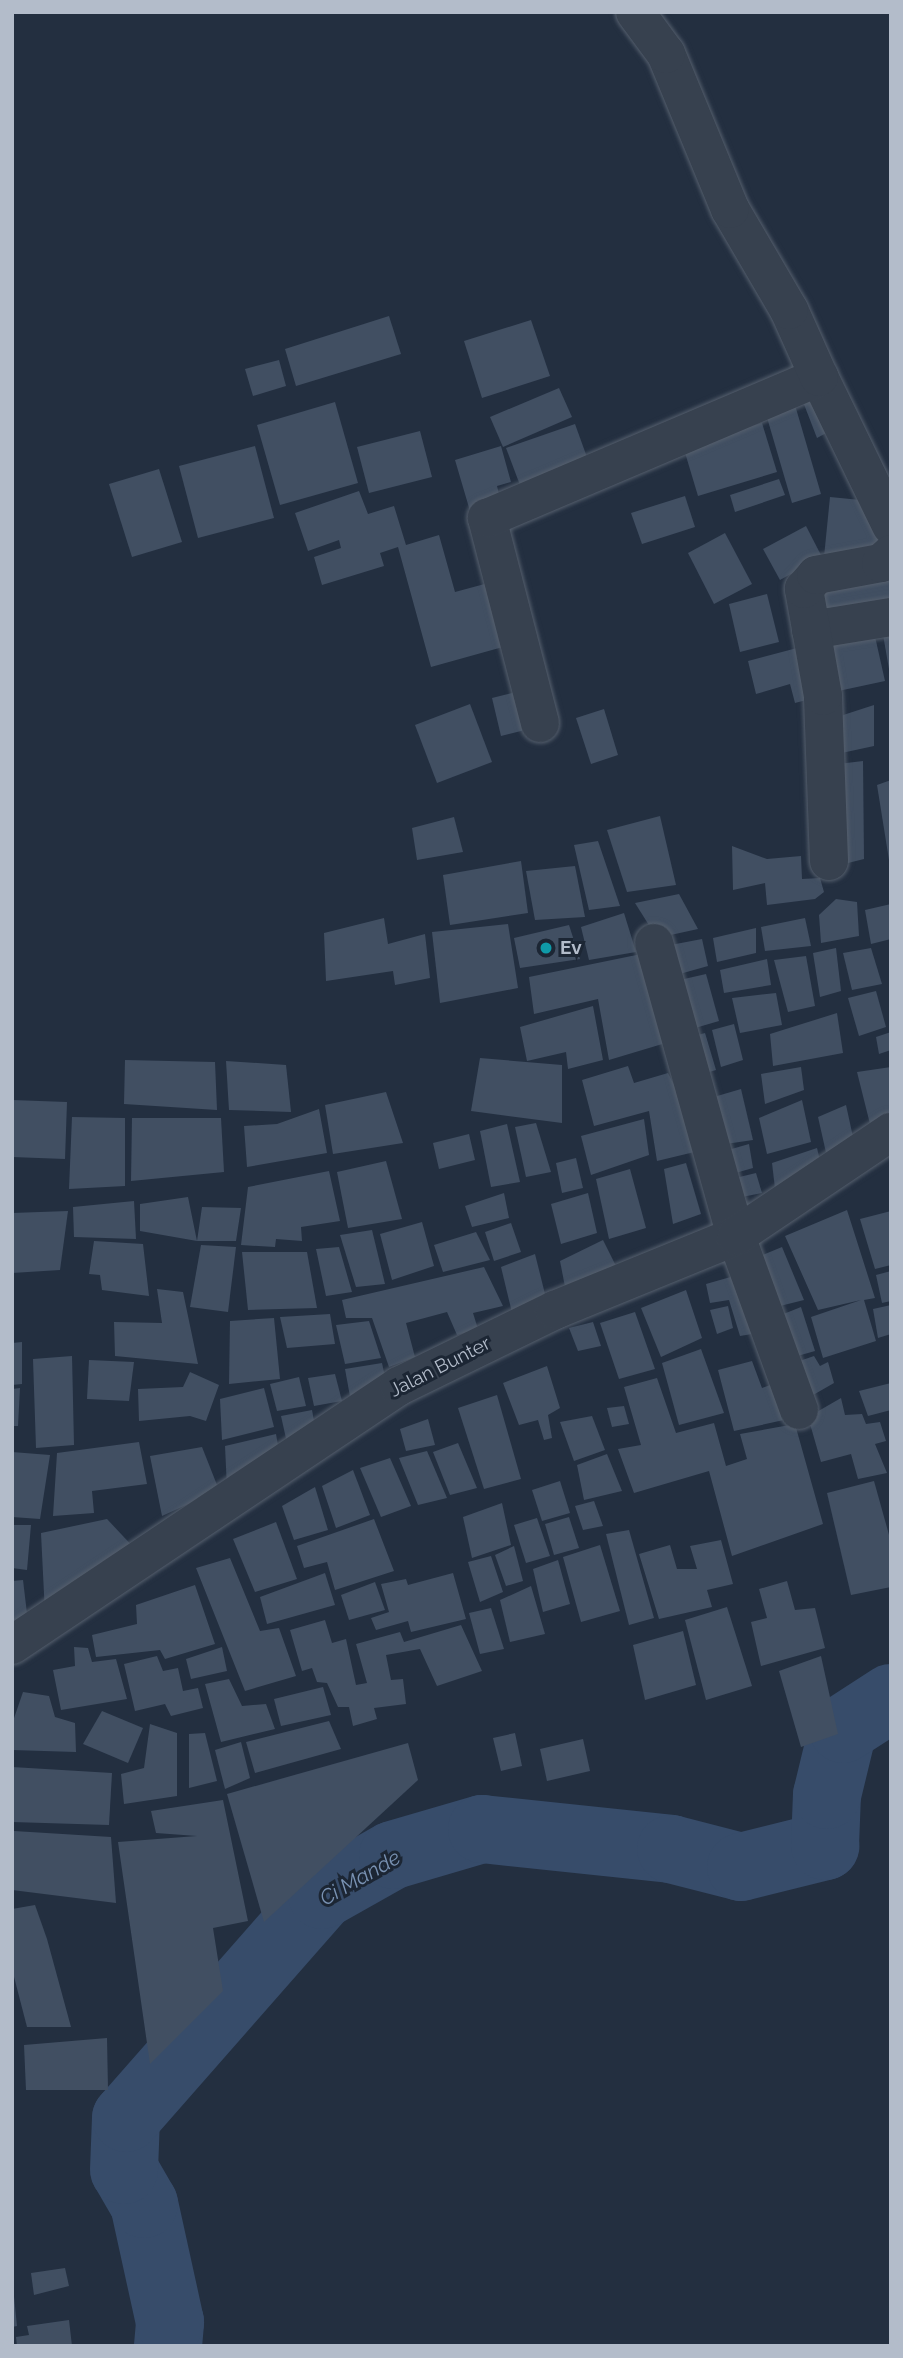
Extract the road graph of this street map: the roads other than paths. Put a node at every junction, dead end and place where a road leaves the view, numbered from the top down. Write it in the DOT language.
graph roads {
  1 [pos="635,12"];
  2 [pos="819,377"];
  3 [pos="891,525"];
  4 [pos="891,554"];
  5 [pos="891,617"];
  6 [pos="811,630"];
  7 [pos="540,723"];
  8 [pos="829,861"];
  9 [pos="654,943"];
  10 [pos="891,1132"];
  11 [pos="736,1236"];
  12 [pos="799,1410"];
  13 [pos="12,1644"];
  1 -- 2 [label="street"];
  2 -- 3 [label="street"];
  2 -- 7 [label="street"];
  4 -- 6 [label="street"];
  5 -- 6 [label="street"];
  6 -- 8 [label="street"];
  9 -- 11 [label="street"];
  10 -- 11 [label="street, Jalan Bunter"];
  11 -- 12 [label="street"];
  11 -- 13 [label="street, Jalan Bunter"];
}
